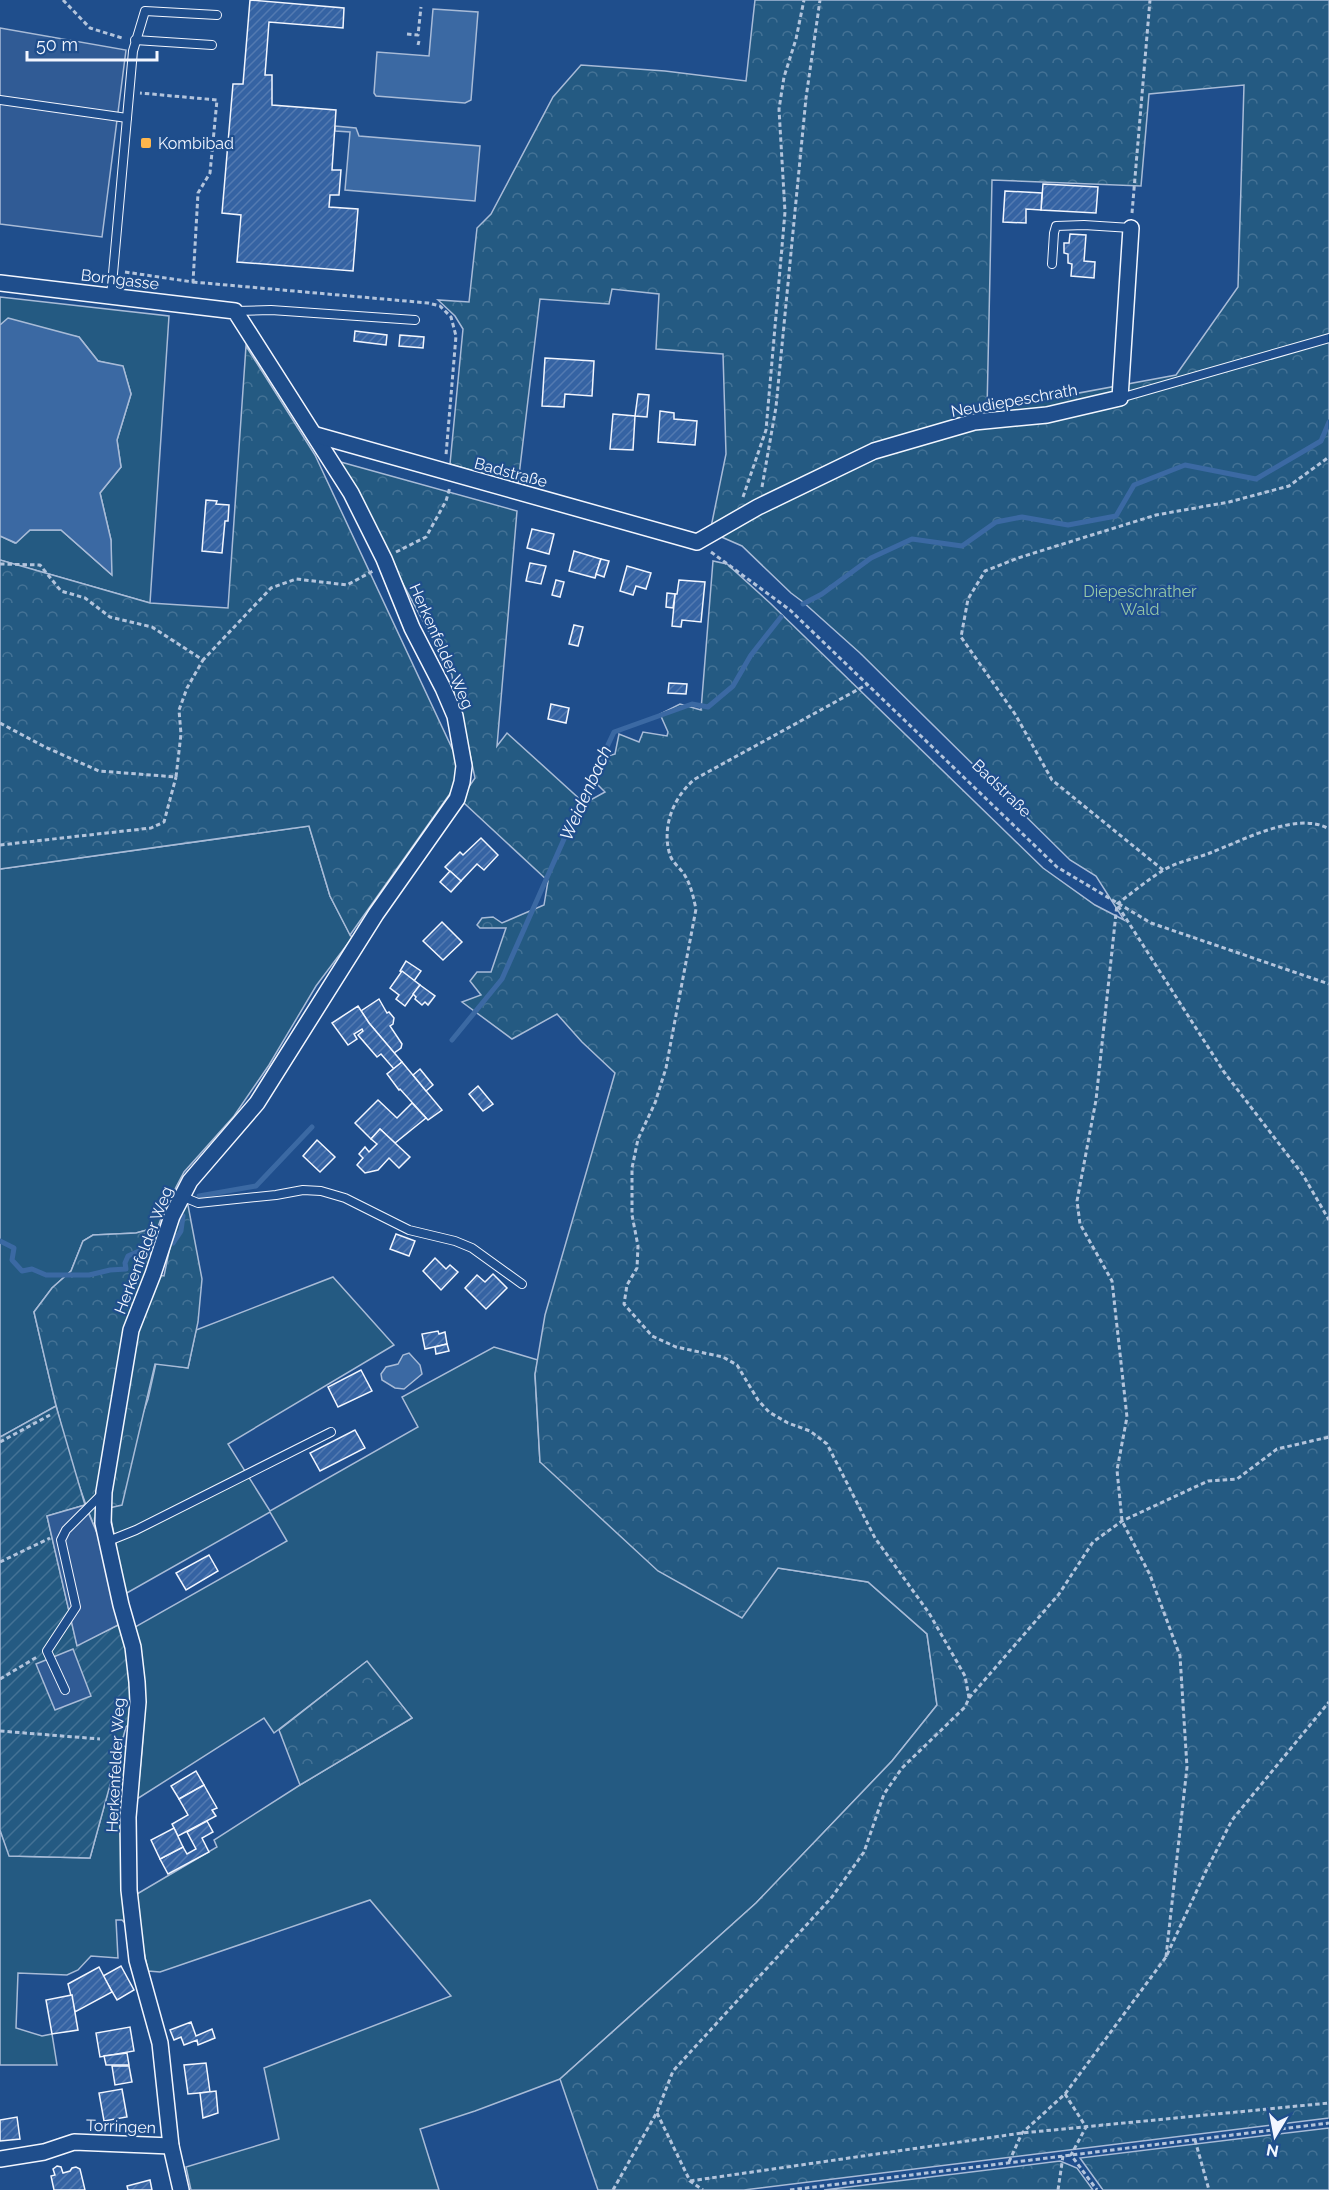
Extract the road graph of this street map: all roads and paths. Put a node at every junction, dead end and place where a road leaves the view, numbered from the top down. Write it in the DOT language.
graph roads {
  1 [pos="63,0"];
  2 [pos="804,0"];
  3 [pos="819,0"];
  4 [pos="1150,0"];
  5 [pos="421,7"];
  6 [pos="217,15"];
  7 [pos="407,34"];
  8 [pos="135,40"];
  9 [pos="212,45"];
  10 [pos="133,51"];
  11 [pos="129,91"];
  12 [pos="0,100"];
  13 [pos="127,118"];
  14 [pos="1131,228"];
  15 [pos="1052,264"];
  16 [pos="113,271"];
  17 [pos="193,282"];
  18 [pos="0,283"];
  19 [pos="111,296"];
  20 [pos="235,311"];
  21 [pos="415,320"];
  22 [pos="1329,338"];
  23 [pos="1120,398"];
  24 [pos="315,435"];
  25 [pos="1329,457"];
  26 [pos="448,473"];
  27 [pos="758,507"];
  28 [pos="735,521"];
  29 [pos="697,542"];
  30 [pos="385,562"];
  31 [pos="0,564"];
  32 [pos="203,660"];
  33 [pos="868,684"];
  34 [pos="0,723"];
  35 [pos="176,777"];
  36 [pos="1329,829"];
  37 [pos="0,845"];
  38 [pos="1163,870"];
  39 [pos="1117,904"];
  40 [pos="1329,984"];
  41 [pos="181,1196"];
  42 [pos="1329,1220"];
  43 [pos="522,1284"];
  44 [pos="50,1414"];
  45 [pos="331,1431"];
  46 [pos="1329,1437"];
  47 [pos="0,1442"];
  48 [pos="104,1492"];
  49 [pos="1122,1521"];
  50 [pos="66,1530"];
  51 [pos="106,1542"];
  52 [pos="0,1562"];
  53 [pos="47,1651"];
  54 [pos="0,1678"];
  55 [pos="65,1690"];
  56 [pos="969,1698"];
  57 [pos="1329,1702"];
  58 [pos="0,1731"];
  59 [pos="100,1739"];
  60 [pos="1166,1958"];
  61 [pos="1065,2094"];
  62 [pos="1329,2103"];
  63 [pos="657,2112"];
  64 [pos="1329,2123"];
  65 [pos="1086,2127"];
  66 [pos="1022,2133"];
  67 [pos="1194,2140"];
  68 [pos="171,2146"];
  69 [pos="1063,2155"];
  70 [pos="1071,2155"];
  71 [pos="0,2159"];
  72 [pos="1009,2162"];
  73 [pos="690,2181"];
  74 [pos="181,2190"];
  75 [pos="613,2190"];
  76 [pos="703,2190"];
  77 [pos="790,2190"];
  78 [pos="1058,2190"];
  79 [pos="1097,2190"];
  80 [pos="1209,2190"];
  1 -- 10 [label="path"];
  2 -- 28 [label="path"];
  3 -- 27 [label="path"];
  4 -- 14 [label="path"];
  5 -- 7 [label="path"];
  6 -- 8 [label="lane"];
  8 -- 9 [label="lane"];
  8 -- 10 [label="lane"];
  10 -- 11 [label="lane"];
  11 -- 13 [label="lane"];
  11 -- 17 [label="path"];
  12 -- 13 [label="lane"];
  13 -- 16 [label="lane"];
  14 -- 15 [label="lane"];
  14 -- 23 [label="street"];
  16 -- 17 [label="path"];
  16 -- 19 [label="lane"];
  17 -- 26 [label="path"];
  18 -- 19 [label="street, Borngasse"];
  19 -- 20 [label="street, Borngasse"];
  20 -- 21 [label="lane"];
  20 -- 24 [label="street, Herkenfelder Weg"];
  22 -- 23 [label="lane"];
  23 -- 27 [label="street, Neudiepeschrath"];
  24 -- 26 [label="street, Badstraße"];
  24 -- 30 [label="street, Herkenfelder Weg"];
  25 -- 38 [label="path"];
  26 -- 29 [label="street, Badstraße"];
  26 -- 30 [label="path"];
  27 -- 28 [label="street"];
  28 -- 29 [label="street"];
  29 -- 33 [label="path, Badstraße"];
  30 -- 32 [label="path"];
  30 -- 41 [label="street, Herkenfelder Weg"];
  31 -- 32 [label="path"];
  32 -- 35 [label="path"];
  33 -- 39 [label="path, Badstraße"];
  33 -- 56 [label="path"];
  34 -- 35 [label="path"];
  35 -- 37 [label="path"];
  36 -- 38 [label="path"];
  38 -- 39 [label="path"];
  39 -- 40 [label="path, Badstraße"];
  39 -- 42 [label="path"];
  39 -- 49 [label="path"];
  41 -- 43 [label="lane"];
  41 -- 48 [label="street, Herkenfelder Weg"];
  44 -- 47 [label="path"];
  45 -- 51 [label="lane"];
  46 -- 49 [label="path"];
  48 -- 50 [label="lane"];
  48 -- 51 [label="street, Herkenfelder Weg"];
  49 -- 56 [label="path"];
  49 -- 60 [label="path"];
  50 -- 52 [label="path"];
  50 -- 53 [label="lane"];
  51 -- 68 [label="street, Herkenfelder Weg"];
  53 -- 54 [label="path"];
  53 -- 55 [label="lane"];
  56 -- 63 [label="path"];
  57 -- 60 [label="path"];
  58 -- 59 [label="path"];
  60 -- 61 [label="path"];
  61 -- 65 [label="path"];
  61 -- 66 [label="path"];
  62 -- 65 [label="path"];
  63 -- 73 [label="path"];
  63 -- 75 [label="path"];
  64 -- 67 [label="path"];
  65 -- 66 [label="path"];
  65 -- 70 [label="path"];
  66 -- 72 [label="path"];
  66 -- 73 [label="path"];
  67 -- 70 [label="path"];
  67 -- 80 [label="path"];
  68 -- 71 [label="street, Torringen"];
  68 -- 74 [label="street, Herkenfelder Weg"];
  69 -- 70 [label="path"];
  69 -- 72 [label="path"];
  69 -- 78 [label="path"];
  70 -- 79 [label="path"];
  72 -- 77 [label="path"];
  73 -- 76 [label="path"];
}
